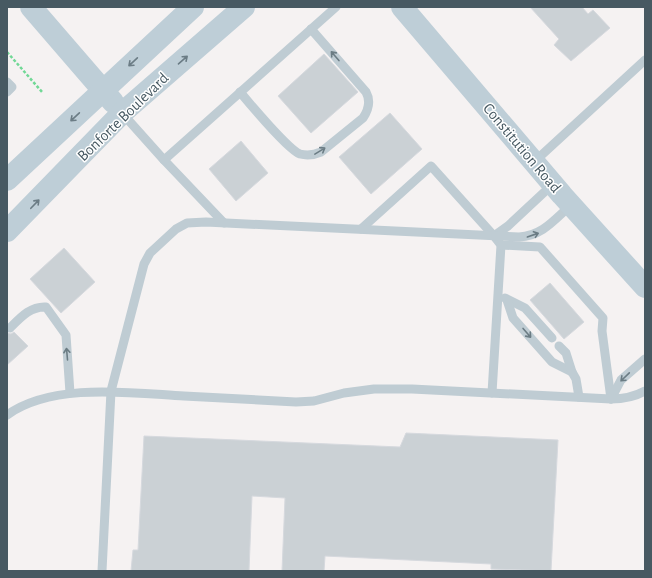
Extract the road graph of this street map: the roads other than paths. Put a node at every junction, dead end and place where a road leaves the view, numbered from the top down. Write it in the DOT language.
graph roads {
  1 [pos="31,7"];
  2 [pos="192,7"];
  3 [pos="244,7"];
  4 [pos="336,7"];
  5 [pos="402,7"];
  6 [pos="311,29"];
  7 [pos="645,60"];
  8 [pos="7,82"];
  9 [pos="103,91"];
  10 [pos="7,92"];
  11 [pos="240,92"];
  12 [pos="122,113"];
  13 [pos="164,160"];
  14 [pos="534,162"];
  15 [pos="7,180"];
  16 [pos="553,184"];
  17 [pos="571,205"];
  18 [pos="224,223"];
  19 [pos="361,229"];
  20 [pos="7,231"];
  21 [pos="494,236"];
  22 [pos="501,245"];
  23 [pos="645,287"];
  24 [pos="498,290"];
  25 [pos="507,300"];
  26 [pos="10,328"];
  27 [pos="552,338"];
  28 [pos="559,346"];
  29 [pos="645,359"];
  30 [pos="572,372"];
  31 [pos="645,391"];
  32 [pos="111,392"];
  33 [pos="70,393"];
  34 [pos="492,393"];
  35 [pos="579,397"];
  36 [pos="611,399"];
  37 [pos="7,415"];
  38 [pos="102,571"];
  1 -- 9 [label="main road"];
  2 -- 9 [label="main road, Bonforte Boulevard, one-way"];
  12 -- 3 [label="main road, Bonforte Boulevard, one-way"];
  4 -- 6 [label="lane"];
  5 -- 14 [label="main road, Constitution Road"];
  6 -- 11 [label="lane"];
  11 -- 6 [label="lane, one-way"];
  7 -- 14 [label="lane"];
  8 -- 10 [label="lane"];
  9 -- 12 [label="main road"];
  9 -- 15 [label="main road, Bonforte Boulevard, one-way"];
  11 -- 13 [label="lane"];
  12 -- 13 [label="lane"];
  20 -- 12 [label="main road, Bonforte Boulevard, one-way"];
  13 -- 18 [label="lane"];
  14 -- 16 [label="main road, Constitution Road"];
  16 -- 17 [label="main road, Constitution Road"];
  16 -- 21 [label="lane"];
  21 -- 17 [label="lane, one-way"];
  17 -- 23 [label="main road, Constitution Road"];
  18 -- 19 [label="lane"];
  18 -- 32 [label="lane"];
  19 -- 21 [label="lane"];
  19 -- 21 [label="lane"];
  21 -- 22 [label="lane"];
  22 -- 24 [label="lane"];
  22 -- 36 [label="lane"];
  24 -- 25 [label="lane"];
  24 -- 34 [label="lane"];
  25 -- 27 [label="lane"];
  25 -- 30 [label="lane, one-way"];
  33 -- 26 [label="lane, one-way"];
  28 -- 30 [label="lane"];
  29 -- 36 [label="lane, one-way"];
  30 -- 35 [label="lane"];
  31 -- 36 [label="lane"];
  32 -- 33 [label="lane"];
  32 -- 34 [label="lane"];
  32 -- 38 [label="lane"];
  33 -- 37 [label="lane"];
  34 -- 35 [label="lane"];
  35 -- 36 [label="lane"];
}
